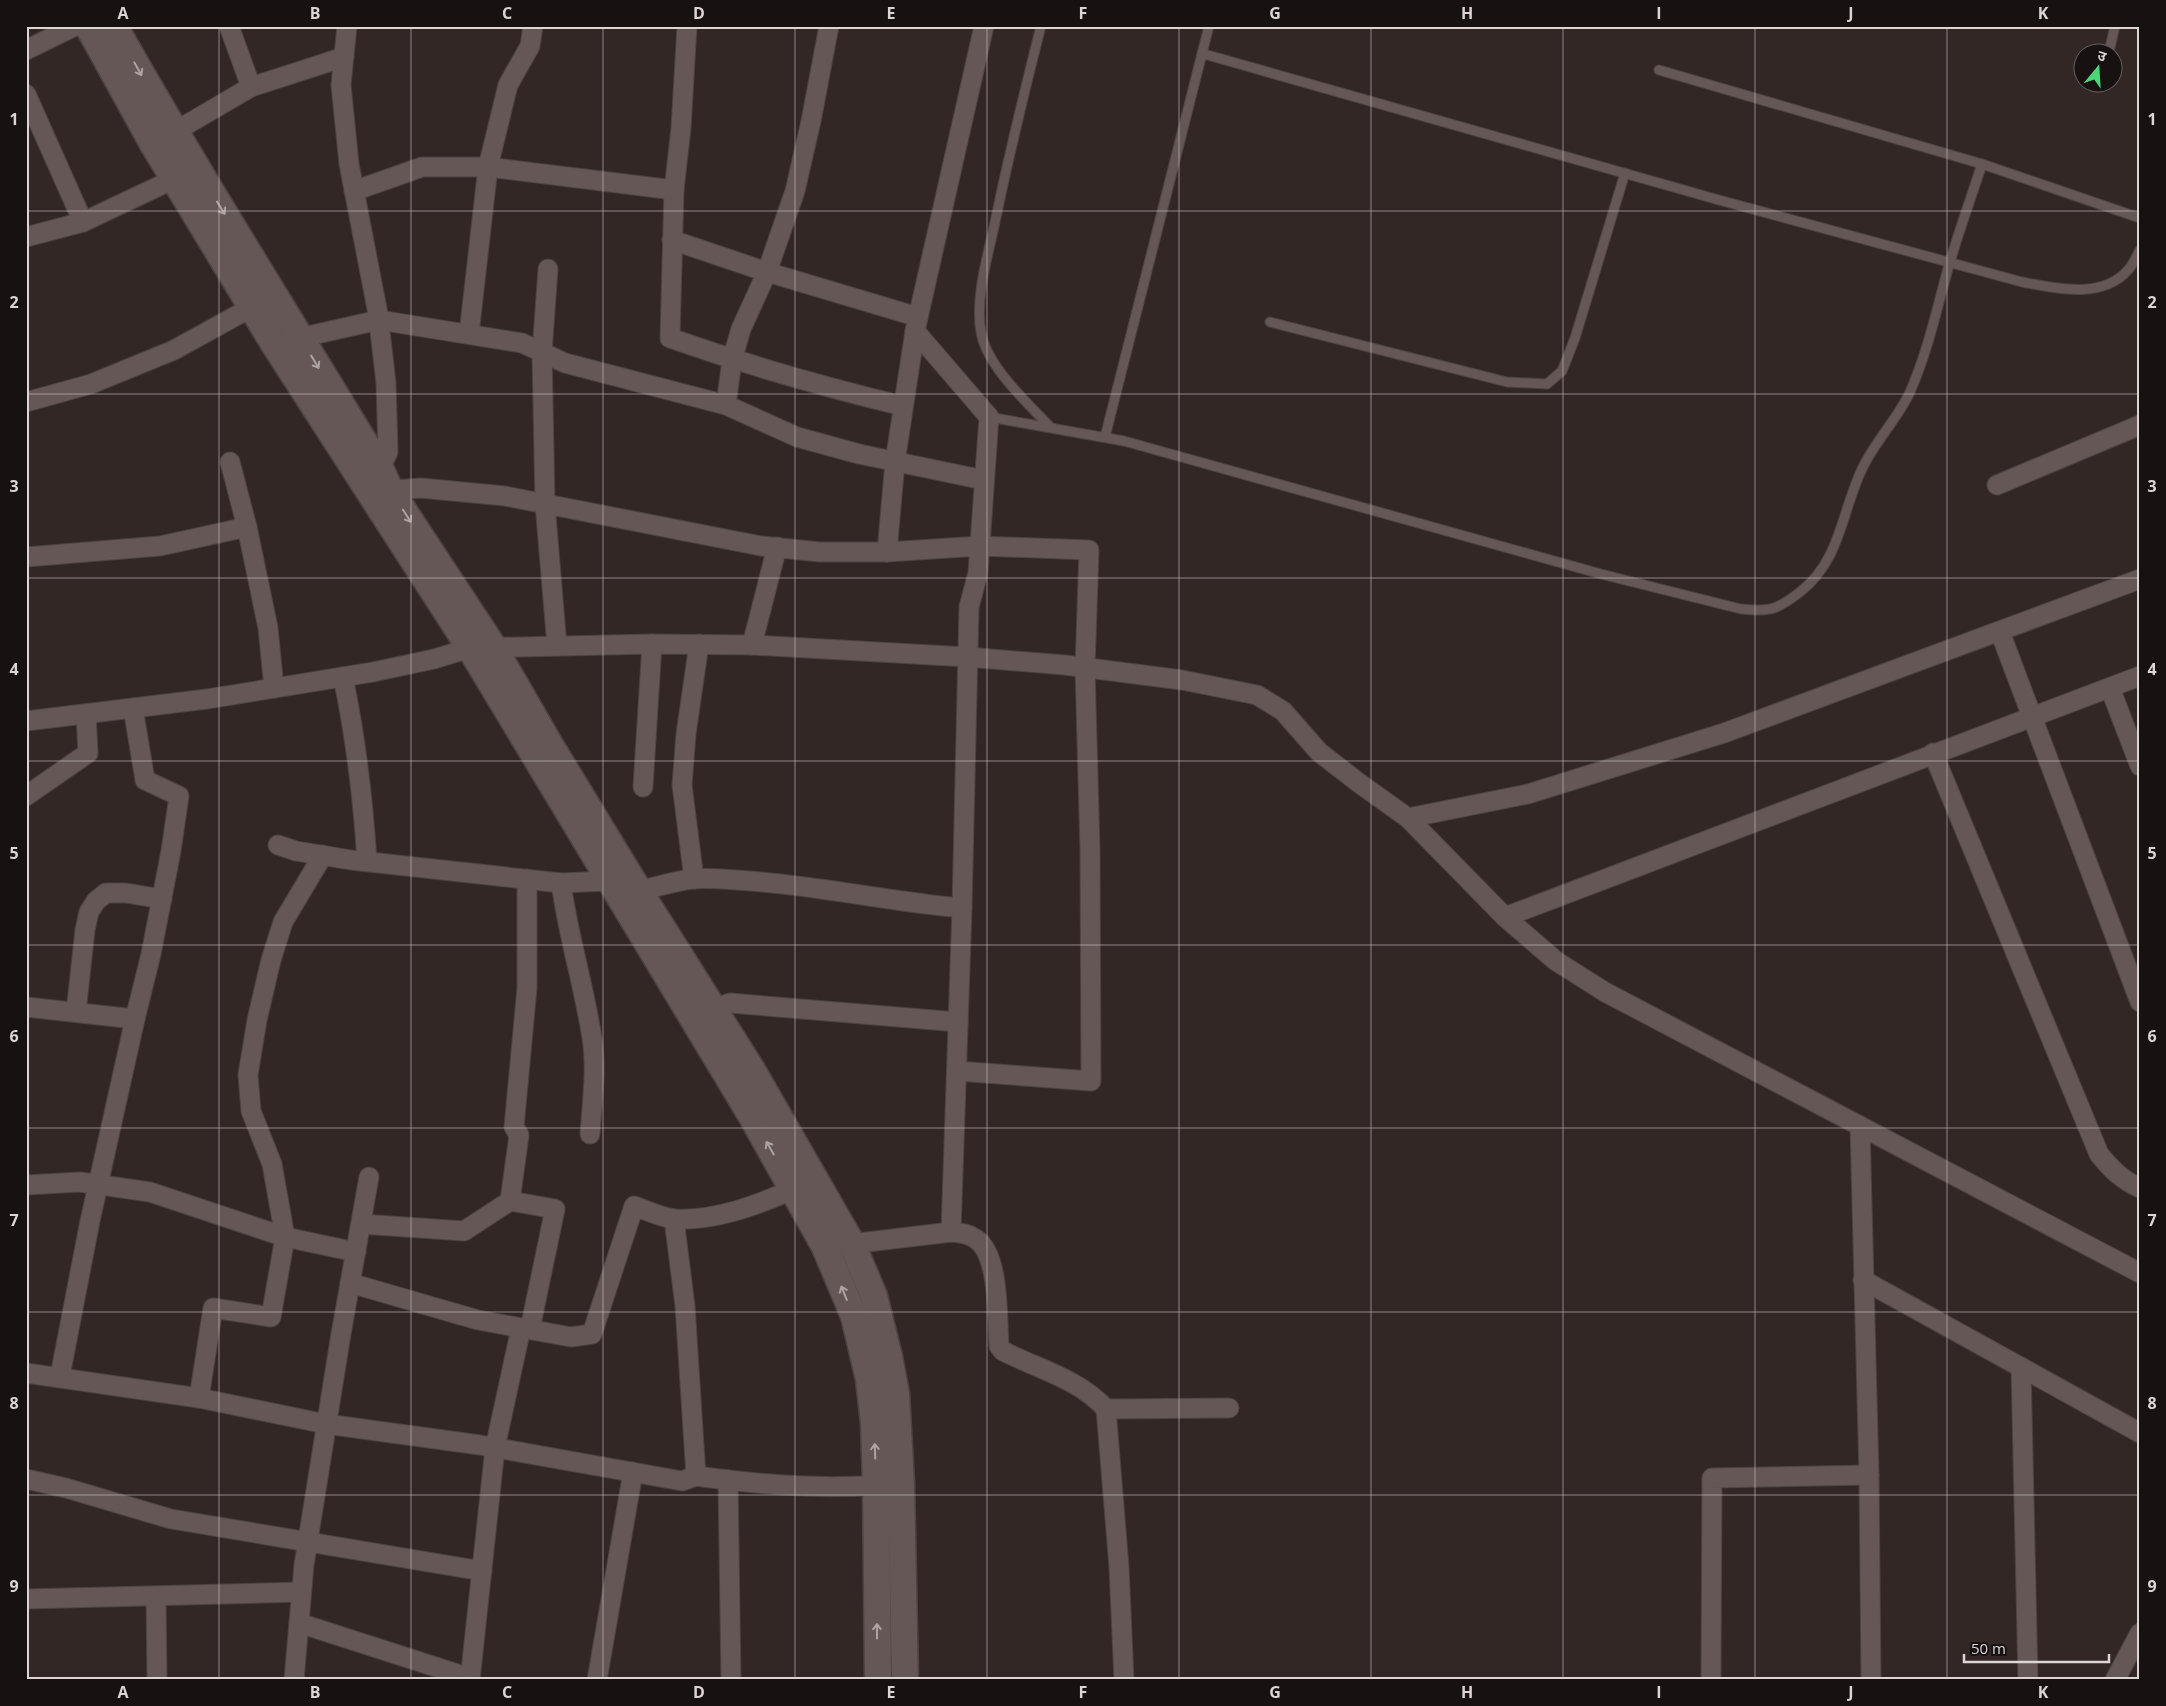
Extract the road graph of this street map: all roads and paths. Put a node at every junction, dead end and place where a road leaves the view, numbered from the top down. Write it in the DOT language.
graph roads {
  1 [pos="75,26"];
  2 [pos="88,26"];
  3 [pos="114,26"];
  4 [pos="229,26"];
  5 [pos="533,26"];
  6 [pos="687,26"];
  7 [pos="829,26"];
  8 [pos="984,26"];
  9 [pos="1041,26"];
  10 [pos="1209,26"];
  11 [pos="2115,26"];
  12 [pos="347,27"];
  13 [pos="2111,42"];
  14 [pos="26,50"];
  15 [pos="1204,54"];
  16 [pos="344,57"];
  17 [pos="1659,70"];
  18 [pos="251,87"];
  19 [pos="26,94"];
  20 [pos="174,132"];
  21 [pos="1982,164"];
  22 [pos="488,167"];
  23 [pos="1625,173"];
  24 [pos="174,179"];
  25 [pos="674,190"];
  26 [pos="354,191"];
  27 [pos="2140,218"];
  28 [pos="83,222"];
  29 [pos="26,237"];
  30 [pos="672,240"];
  31 [pos="2140,250"];
  32 [pos="1950,263"];
  33 [pos="548,269"];
  34 [pos="767,272"];
  35 [pos="252,307"];
  36 [pos="379,320"];
  37 [pos="1270,322"];
  38 [pos="917,324"];
  39 [pos="469,334"];
  40 [pos="301,337"];
  41 [pos="274,344"];
  42 [pos="542,352"];
  43 [pos="732,360"];
  44 [pos="26,402"];
  45 [pos="726,405"];
  46 [pos="903,406"];
  47 [pos="989,418"];
  48 [pos="2140,425"];
  49 [pos="1050,427"];
  50 [pos="1104,437"];
  51 [pos="230,462"];
  52 [pos="895,462"];
  53 [pos="984,480"];
  54 [pos="380,483"];
  55 [pos="1997,485"];
  56 [pos="545,504"];
  57 [pos="247,527"];
  58 [pos="980,546"];
  59 [pos="778,548"];
  60 [pos="887,552"];
  61 [pos="26,557"];
  62 [pos="2140,579"];
  63 [pos="2000,632"];
  64 [pos="652,644"];
  65 [pos="699,644"];
  66 [pos="752,645"];
  67 [pos="557,646"];
  68 [pos="482,648"];
  69 [pos="967,657"];
  70 [pos="1085,668"];
  71 [pos="2140,676"];
  72 [pos="344,677"];
  73 [pos="274,688"];
  74 [pos="2110,688"];
  75 [pos="133,708"];
  76 [pos="86,714"];
  77 [pos="2033,717"];
  78 [pos="26,721"];
  79 [pos="1933,753"];
  80 [pos="2140,766"];
  81 [pos="643,787"];
  82 [pos="26,796"];
  83 [pos="1408,818"];
  84 [pos="278,845"];
  85 [pos="323,855"];
  86 [pos="367,862"];
  87 [pos="527,878"];
  88 [pos="694,879"];
  89 [pos="561,882"];
  90 [pos="622,890"];
  91 [pos="162,899"];
  92 [pos="962,908"];
  93 [pos="1505,917"];
  94 [pos="2140,1002"];
  95 [pos="26,1007"];
  96 [pos="76,1012"];
  97 [pos="702,1013"];
  98 [pos="135,1018"];
  99 [pos="958,1022"];
  100 [pos="957,1071"];
  101 [pos="1860,1126"];
  102 [pos="590,1134"];
  103 [pos="369,1176"];
  104 [pos="26,1185"];
  105 [pos="98,1185"];
  106 [pos="2140,1188"];
  107 [pos="794,1189"];
  108 [pos="510,1201"];
  109 [pos="674,1219"];
  110 [pos="361,1224"];
  111 [pos="951,1232"];
  112 [pos="286,1237"];
  113 [pos="852,1244"];
  114 [pos="825,1247"];
  115 [pos="356,1252"];
  116 [pos="2140,1273"];
  117 [pos="1864,1280"];
  118 [pos="350,1283"];
  119 [pos="525,1329"];
  120 [pos="2022,1367"];
  121 [pos="26,1373"];
  122 [pos="60,1376"];
  123 [pos="199,1398"];
  124 [pos="1229,1408"];
  125 [pos="1106,1409"];
  126 [pos="326,1424"];
  127 [pos="2140,1433"];
  128 [pos="495,1448"];
  129 [pos="633,1472"];
  130 [pos="1869,1475"];
  131 [pos="696,1476"];
  132 [pos="26,1479"];
  133 [pos="728,1480"];
  134 [pos="876,1485"];
  135 [pos="308,1542"];
  136 [pos="482,1570"];
  137 [pos="301,1592"];
  138 [pos="156,1597"];
  139 [pos="26,1599"];
  140 [pos="299,1623"];
  141 [pos="2140,1633"];
  142 [pos="470,1679"];
  143 [pos="157,1680"];
  144 [pos="294,1680"];
  145 [pos="597,1680"];
  146 [pos="731,1680"];
  147 [pos="878,1680"];
  148 [pos="905,1680"];
  149 [pos="1124,1680"];
  150 [pos="1711,1680"];
  151 [pos="1871,1680"];
  152 [pos="2028,1680"];
  153 [pos="2115,1680"];
  1 -- 14 [label="street"];
  2 -- 24 [label="street"];
  3 -- 20 [label="street, one-way"];
  4 -- 18 [label="street"];
  5 -- 22 [label="street"];
  6 -- 25 [label="street"];
  7 -- 34 [label="street"];
  8 -- 38 [label="street"];
  9 -- 49 [label="lane"];
  10 -- 15 [label="lane"];
  11 -- 13 [label="lane"];
  12 -- 16 [label="street"];
  15 -- 23 [label="lane"];
  15 -- 50 [label="lane"];
  16 -- 18 [label="street"];
  16 -- 26 [label="street"];
  17 -- 21 [label="lane"];
  18 -- 20 [label="street"];
  19 -- 28 [label="street"];
  20 -- 40 [label="street, one-way"];
  21 -- 27 [label="lane"];
  21 -- 32 [label="lane"];
  22 -- 25 [label="street"];
  22 -- 26 [label="street"];
  22 -- 39 [label="street"];
  23 -- 32 [label="lane"];
  23 -- 37 [label="lane"];
  24 -- 28 [label="street"];
  24 -- 35 [label="street"];
  25 -- 30 [label="street"];
  26 -- 36 [label="street"];
  28 -- 29 [label="street"];
  30 -- 34 [label="street"];
  30 -- 43 [label="street"];
  31 -- 32 [label="lane"];
  32 -- 50 [label="lane"];
  33 -- 42 [label="street"];
  34 -- 38 [label="street"];
  34 -- 43 [label="street"];
  35 -- 41 [label="street"];
  35 -- 44 [label="street"];
  36 -- 39 [label="street"];
  36 -- 40 [label="street"];
  36 -- 54 [label="street"];
  38 -- 46 [label="street"];
  38 -- 47 [label="street"];
  39 -- 42 [label="street"];
  40 -- 41 [label="street"];
  40 -- 54 [label="street, one-way"];
  41 -- 54 [label="street"];
  42 -- 45 [label="street"];
  42 -- 56 [label="street"];
  43 -- 45 [label="street"];
  43 -- 46 [label="street"];
  45 -- 52 [label="street"];
  46 -- 52 [label="street"];
  47 -- 49 [label="lane"];
  47 -- 53 [label="street"];
  48 -- 55 [label="street"];
  49 -- 50 [label="lane"];
  51 -- 57 [label="street"];
  52 -- 53 [label="street"];
  52 -- 60 [label="street"];
  53 -- 58 [label="street"];
  54 -- 56 [label="street"];
  54 -- 68 [label="street"];
  56 -- 59 [label="street"];
  56 -- 67 [label="street"];
  57 -- 61 [label="street"];
  57 -- 73 [label="street"];
  58 -- 60 [label="street"];
  58 -- 69 [label="street"];
  58 -- 70 [label="street"];
  59 -- 60 [label="street"];
  59 -- 66 [label="street"];
  62 -- 63 [label="street"];
  63 -- 77 [label="street"];
  63 -- 83 [label="street"];
  64 -- 65 [label="street"];
  64 -- 67 [label="street"];
  64 -- 81 [label="street"];
  65 -- 66 [label="street"];
  65 -- 88 [label="street"];
  66 -- 69 [label="street"];
  67 -- 68 [label="street"];
  68 -- 72 [label="street"];
  68 -- 90 [label="street"];
  69 -- 70 [label="street"];
  69 -- 92 [label="street"];
  70 -- 83 [label="street"];
  70 -- 100 [label="street"];
  71 -- 74 [label="street"];
  72 -- 73 [label="street"];
  72 -- 86 [label="street"];
  73 -- 75 [label="street"];
  74 -- 77 [label="street"];
  74 -- 80 [label="street"];
  75 -- 76 [label="street"];
  75 -- 91 [label="street"];
  76 -- 78 [label="street"];
  76 -- 82 [label="street"];
  77 -- 79 [label="street"];
  77 -- 94 [label="street"];
  79 -- 93 [label="street"];
  79 -- 106 [label="street"];
  83 -- 93 [label="street"];
  84 -- 85 [label="street"];
  85 -- 86 [label="street"];
  85 -- 112 [label="street"];
  86 -- 87 [label="street"];
  87 -- 89 [label="street"];
  87 -- 108 [label="street"];
  88 -- 90 [label="street"];
  88 -- 92 [label="street"];
  89 -- 90 [label="street"];
  89 -- 102 [label="street"];
  90 -- 97 [label="street"];
  91 -- 96 [label="street"];
  91 -- 98 [label="street"];
  92 -- 99 [label="street"];
  93 -- 101 [label="street"];
  95 -- 96 [label="street"];
  96 -- 98 [label="street"];
  97 -- 99 [label="street"];
  107 -- 97 [label="street, one-way"];
  97 -- 113 [label="street"];
  98 -- 105 [label="street"];
  99 -- 100 [label="street"];
  100 -- 111 [label="street"];
  101 -- 116 [label="street"];
  101 -- 117 [label="street"];
  103 -- 110 [label="street"];
  104 -- 105 [label="street"];
  105 -- 112 [label="street"];
  105 -- 122 [label="street"];
  107 -- 109 [label="street"];
  107 -- 114 [label="street"];
  108 -- 110 [label="street"];
  108 -- 119 [label="street"];
  109 -- 119 [label="street"];
  109 -- 131 [label="street"];
  110 -- 115 [label="street"];
  111 -- 113 [label="street"];
  111 -- 125 [label="street"];
  112 -- 115 [label="street"];
  112 -- 123 [label="street"];
  113 -- 114 [label="street"];
  113 -- 148 [label="street"];
  134 -- 114 [label="street, one-way"];
  115 -- 118 [label="street"];
  117 -- 120 [label="street"];
  117 -- 130 [label="street"];
  118 -- 119 [label="street"];
  118 -- 126 [label="street"];
  119 -- 128 [label="street"];
  120 -- 127 [label="street"];
  120 -- 152 [label="street"];
  121 -- 122 [label="street"];
  122 -- 123 [label="street"];
  123 -- 126 [label="street"];
  124 -- 125 [label="street"];
  125 -- 149 [label="street"];
  126 -- 128 [label="street"];
  126 -- 135 [label="street"];
  128 -- 129 [label="street"];
  128 -- 136 [label="street"];
  129 -- 131 [label="street"];
  129 -- 145 [label="street"];
  130 -- 150 [label="street"];
  130 -- 151 [label="street"];
  131 -- 133 [label="street"];
  132 -- 135 [label="street"];
  133 -- 134 [label="street"];
  133 -- 146 [label="street"];
  147 -- 134 [label="street, one-way"];
  135 -- 136 [label="street"];
  135 -- 137 [label="street"];
  136 -- 142 [label="street"];
  137 -- 138 [label="street"];
  137 -- 140 [label="street"];
  138 -- 139 [label="street"];
  138 -- 143 [label="street"];
  140 -- 142 [label="street"];
  140 -- 144 [label="street"];
  141 -- 153 [label="street"];
}
